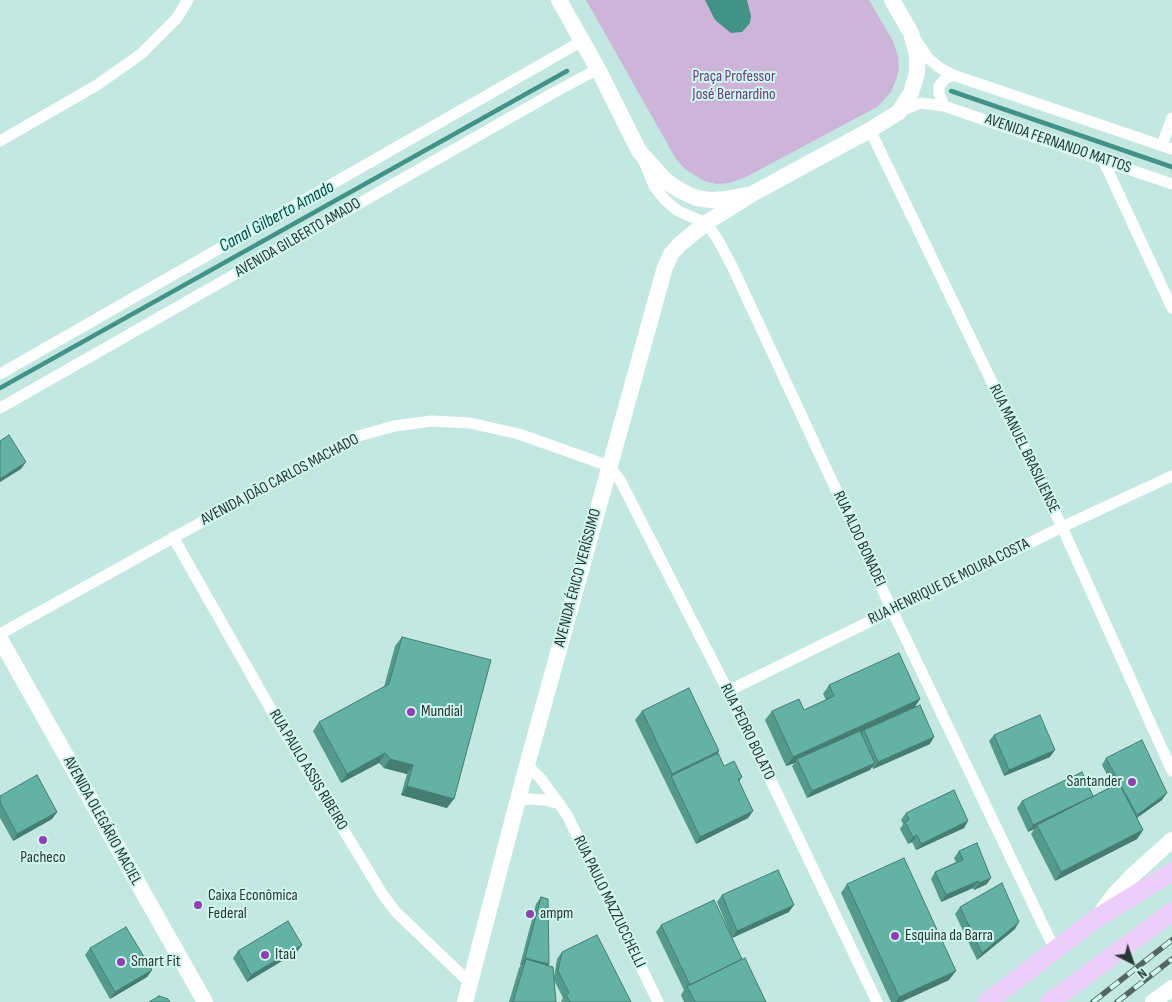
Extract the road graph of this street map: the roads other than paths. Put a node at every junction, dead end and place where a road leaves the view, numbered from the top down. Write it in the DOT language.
graph roads {
  1 [pos="188,0"];
  2 [pos="559,0"];
  3 [pos="892,0"];
  4 [pos="911,33"];
  5 [pos="582,41"];
  6 [pos="598,69"];
  7 [pos="953,75"];
  8 [pos="944,106"];
  9 [pos="899,112"];
  10 [pos="1172,118"];
  11 [pos="870,130"];
  12 [pos="0,141"];
  13 [pos="1167,147"];
  14 [pos="640,151"];
  15 [pos="1103,160"];
  16 [pos="1172,184"];
  17 [pos="752,194"];
  18 [pos="706,223"];
  19 [pos="1172,308"];
  20 [pos="0,374"];
  21 [pos="0,408"];
  22 [pos="610,466"];
  23 [pos="1172,476"];
  24 [pos="1062,527"];
  25 [pos="173,537"];
  26 [pos="892,610"];
  27 [pos="0,634"];
  28 [pos="0,639"];
  29 [pos="728,691"];
  30 [pos="527,765"];
  31 [pos="1172,771"];
  32 [pos="517,801"];
  33 [pos="560,804"];
  34 [pos="1172,840"];
  35 [pos="1172,848"];
  36 [pos="1149,861"];
  37 [pos="1172,872"];
  38 [pos="1172,912"];
  39 [pos="1097,918"];
  40 [pos="1055,950"];
  41 [pos="470,983"];
  42 [pos="1172,988"];
  43 [pos="204,1002"];
  44 [pos="465,1002"];
  45 [pos="658,1002"];
  46 [pos="877,1002"];
  47 [pos="988,1002"];
  48 [pos="1050,1002"];
  49 [pos="1153,1002"];
  1 -- 12 [label="street"];
  2 -- 5 [label="main road"];
  3 -- 4 [label="main road"];
  4 -- 7 [label="street, AVENIDA FERNANDO MATTOS"];
  4 -- 9 [label="main road"];
  5 -- 6 [label="main road"];
  5 -- 20 [label="street, AVENIDA GILBERTO AMADO"];
  6 -- 14 [label="main road"];
  6 -- 21 [label="street, AVENIDA GILBERTO AMADO"];
  7 -- 8 [label="street"];
  7 -- 13 [label="street, AVENIDA FERNANDO MATTOS"];
  8 -- 9 [label="street, AVENIDA FERNANDO MATTOS"];
  8 -- 15 [label="street, AVENIDA FERNANDO MATTOS"];
  9 -- 11 [label="main road"];
  10 -- 13 [label="street"];
  11 -- 17 [label="main road"];
  11 -- 24 [label="street, RUA MANUEL BRASILIENSE"];
  14 -- 17 [label="main road"];
  14 -- 18 [label="street"];
  15 -- 16 [label="street, AVENIDA FERNANDO MATTOS"];
  15 -- 19 [label="street"];
  17 -- 18 [label="main road, AVENIDA ÉRICO VERÍSSIMO"];
  18 -- 22 [label="main road, AVENIDA ÉRICO VERÍSSIMO"];
  18 -- 26 [label="street, RUA ALDO BONADEI"];
  22 -- 25 [label="street, AVENIDA JOÃO CARLOS MACHADO"];
  22 -- 29 [label="street, RUA PEDRO BOLATO"];
  22 -- 30 [label="main road, AVENIDA ÉRICO VERÍSSIMO"];
  23 -- 24 [label="street, RUA HENRIQUE DE MOURA COSTA"];
  24 -- 26 [label="street, RUA HENRIQUE DE MOURA COSTA"];
  24 -- 31 [label="street, RUA MANUEL BRASILIENSE"];
  25 -- 27 [label="street, AVENIDA JOÃO CARLOS MACHADO"];
  25 -- 41 [label="street, RUA PAULO ASSIS RIBEIRO"];
  26 -- 29 [label="street, RUA HENRIQUE DE MOURA COSTA"];
  26 -- 40 [label="street, RUA ALDO BONADEI"];
  28 -- 43 [label="main road, AVENIDA OLEGÁRIO MACIEL"];
  29 -- 46 [label="street, RUA PEDRO BOLATO"];
  30 -- 32 [label="main road, AVENIDA ÉRICO VERÍSSIMO"];
  30 -- 33 [label="street, RUA PAULO MAZZUCCHELLI"];
  32 -- 33 [label="street"];
  32 -- 41 [label="main road, AVENIDA ÉRICO VERÍSSIMO"];
  33 -- 45 [label="street, RUA PAULO MAZZUCCHELLI"];
  34 -- 36 [label="main road"];
  35 -- 36 [label="main road"];
  36 -- 39 [label="main road"];
  37 -- 39 [label="highway"];
  38 -- 48 [label="highway"];
  39 -- 40 [label="highway"];
  40 -- 47 [label="highway"];
  41 -- 44 [label="main road, AVENIDA ÉRICO VERÍSSIMO"];
  42 -- 49 [label="main road"];
}
